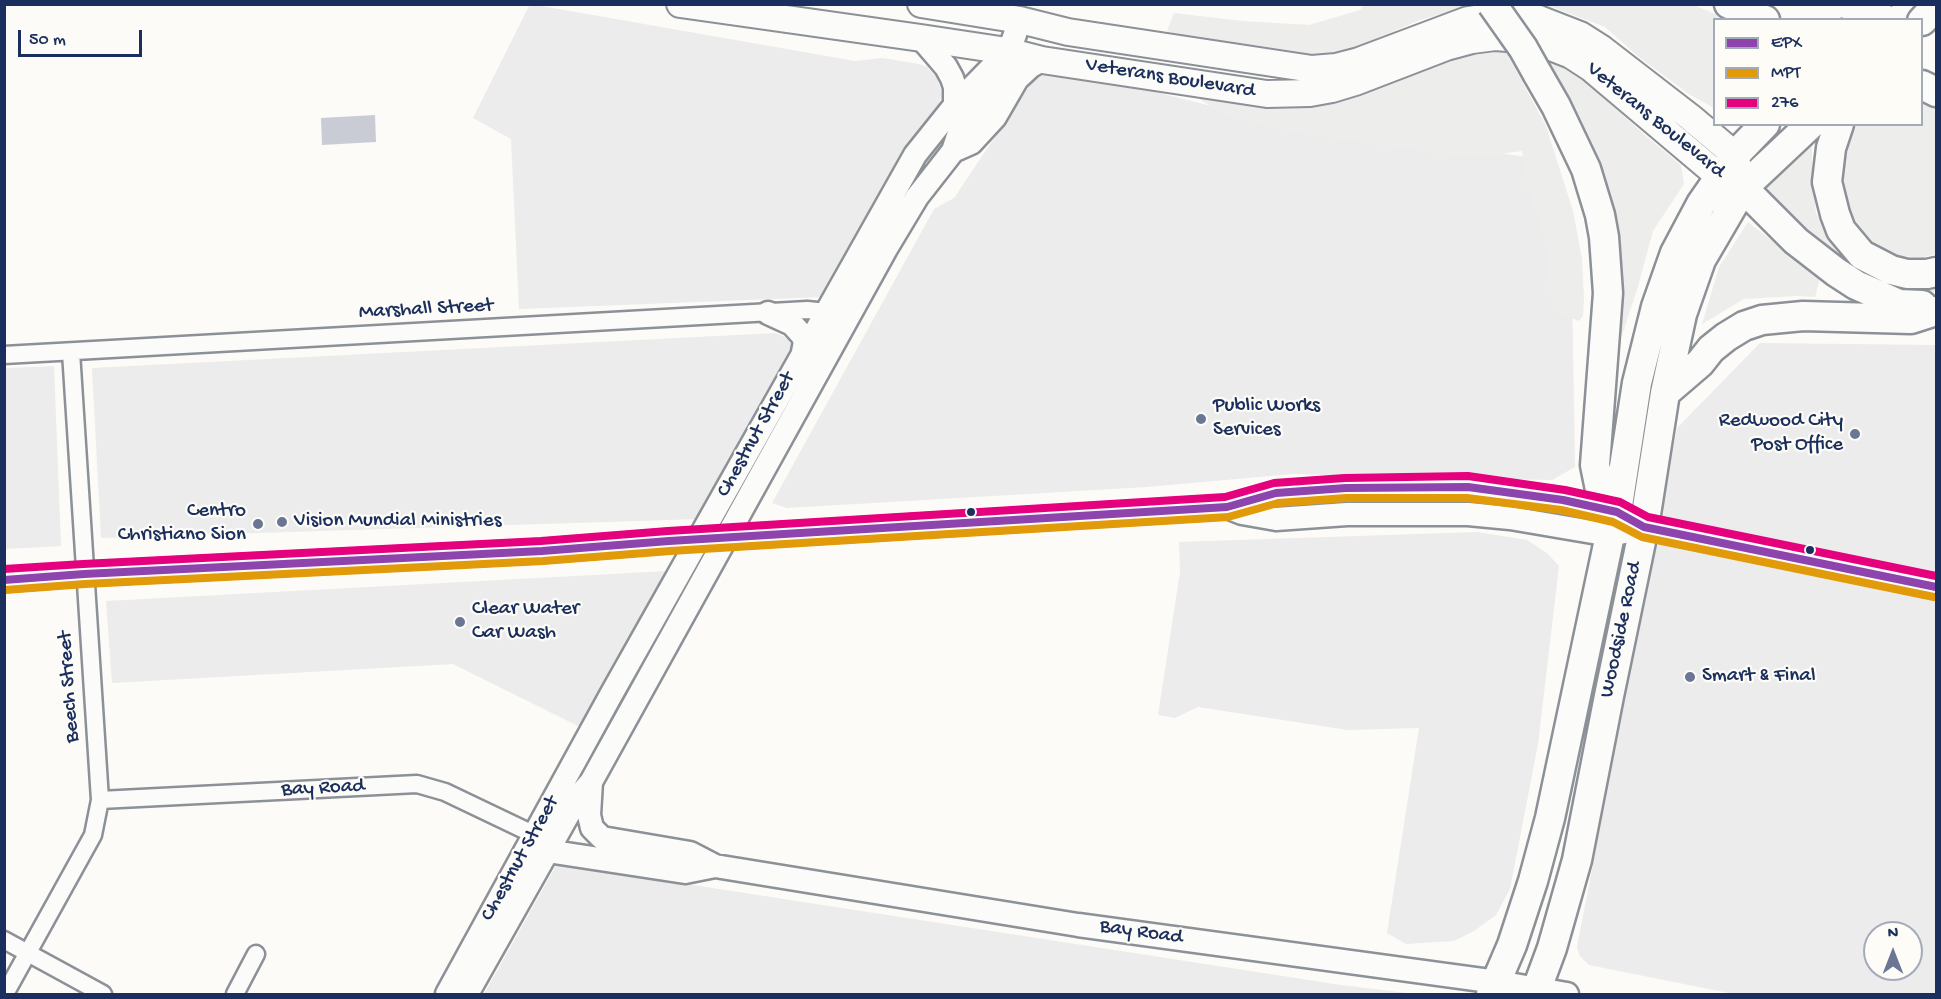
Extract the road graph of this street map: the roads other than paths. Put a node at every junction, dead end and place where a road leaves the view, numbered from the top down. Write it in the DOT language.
graph roads {
  1 [pos="680,4"];
  2 [pos="921,4"];
  3 [pos="1492,4"];
  4 [pos="1729,4"];
  5 [pos="1846,4"];
  6 [pos="1877,4"];
  7 [pos="1887,4"];
  8 [pos="1936,6"];
  9 [pos="1760,18"];
  10 [pos="1866,18"];
  11 [pos="1873,18"];
  12 [pos="1882,18"];
  13 [pos="1020,20"];
  14 [pos="1923,20"];
  15 [pos="921,38"];
  16 [pos="1007,51"];
  17 [pos="1042,60"];
  18 [pos="955,105"];
  19 [pos="1764,126"];
  20 [pos="1808,126"];
  21 [pos="1838,126"];
  22 [pos="953,151"];
  23 [pos="1733,173"];
  24 [pos="1936,272"];
  25 [pos="1936,306"];
  26 [pos="1936,310"];
  27 [pos="826,311"];
  28 [pos="768,313"];
  29 [pos="849,317"];
  30 [pos="71,352"];
  31 [pos="803,352"];
  32 [pos="4,355"];
  33 [pos="1665,393"];
  34 [pos="1610,518"];
  35 [pos="1644,527"];
  36 [pos="725,537"];
  37 [pos="700,539"];
  38 [pos="84,574"];
  39 [pos="4,580"];
  40 [pos="1936,587"];
  41 [pos="591,782"];
  42 [pos="100,800"];
  43 [pos="541,843"];
  44 [pos="715,866"];
  45 [pos="4,940"];
  46 [pos="28,953"];
  47 [pos="256,954"];
  48 [pos="1494,988"];
  49 [pos="1537,992"];
  50 [pos="5,994"];
  51 [pos="103,994"];
  52 [pos="235,994"];
  53 [pos="447,994"];
  54 [pos="467,994"];
  55 [pos="1567,994"];
  1 -- 15 [label="main road, Veterans Boulevard"];
  2 -- 13 [label="main road, Veterans Boulevard"];
  3 -- 34 [label="highway, bridge"];
  4 -- 9 [label="highway"];
  5 -- 12 [label="highway, bridge"];
  6 -- 10 [label="highway"];
  7 -- 11 [label="highway"];
  8 -- 14 [label="highway"];
  13 -- 16 [label="street, Chestnut Street"];
  13 -- 23 [label="main road, Veterans Boulevard"];
  15 -- 16 [label="main road, Veterans Boulevard"];
  15 -- 18 [label="street"];
  16 -- 17 [label="main road, Veterans Boulevard"];
  16 -- 18 [label="street, Chestnut Street"];
  16 -- 22 [label="street, Chestnut Street"];
  17 -- 22 [label="street"];
  17 -- 23 [label="main road, Veterans Boulevard"];
  18 -- 27 [label="street, Chestnut Street"];
  19 -- 23 [label="highway, Woodside Road"];
  20 -- 23 [label="highway, Woodside Road"];
  21 -- 24 [label="highway"];
  22 -- 29 [label="street, Chestnut Street"];
  23 -- 25 [label="highway"];
  23 -- 33 [label="highway, Woodside Road"];
  23 -- 34 [label="highway, Woodside Road"];
  26 -- 33 [label="highway"];
  27 -- 28 [label="street, Marshall Street"];
  27 -- 29 [label="street, Marshall Street"];
  27 -- 31 [label="street, Chestnut Street"];
  28 -- 30 [label="street, Marshall Street"];
  28 -- 31 [label="street"];
  29 -- 36 [label="street, Chestnut Street"];
  30 -- 32 [label="street, Marshall Street"];
  30 -- 38 [label="street, Beech Street"];
  31 -- 37 [label="street, Chestnut Street"];
  33 -- 35 [label="highway, Woodside Road"];
  34 -- 35 [label="street"];
  34 -- 36 [label="street"];
  34 -- 48 [label="highway, Woodside Road"];
  35 -- 40 [label="street"];
  35 -- 49 [label="highway, Woodside Road"];
  36 -- 37 [label="street"];
  36 -- 41 [label="street, Chestnut Street"];
  37 -- 38 [label="street"];
  37 -- 43 [label="street, Chestnut Street"];
  38 -- 39 [label="street"];
  38 -- 42 [label="street, Beech Street"];
  41 -- 43 [label="street, Chestnut Street"];
  41 -- 44 [label="street, Bay Road"];
  42 -- 43 [label="street, Bay Road"];
  42 -- 46 [label="street, Beech Street"];
  43 -- 44 [label="street, Bay Road"];
  43 -- 53 [label="street, Chestnut Street"];
  43 -- 54 [label="street, Chestnut Street"];
  44 -- 48 [label="street, Bay Road"];
  45 -- 46 [label="street"];
  46 -- 50 [label="street, Beech Street"];
  46 -- 51 [label="street"];
  47 -- 52 [label="street"];
  48 -- 49 [label="street, Bay Road"];
  49 -- 55 [label="street, Bay Road"];
}
